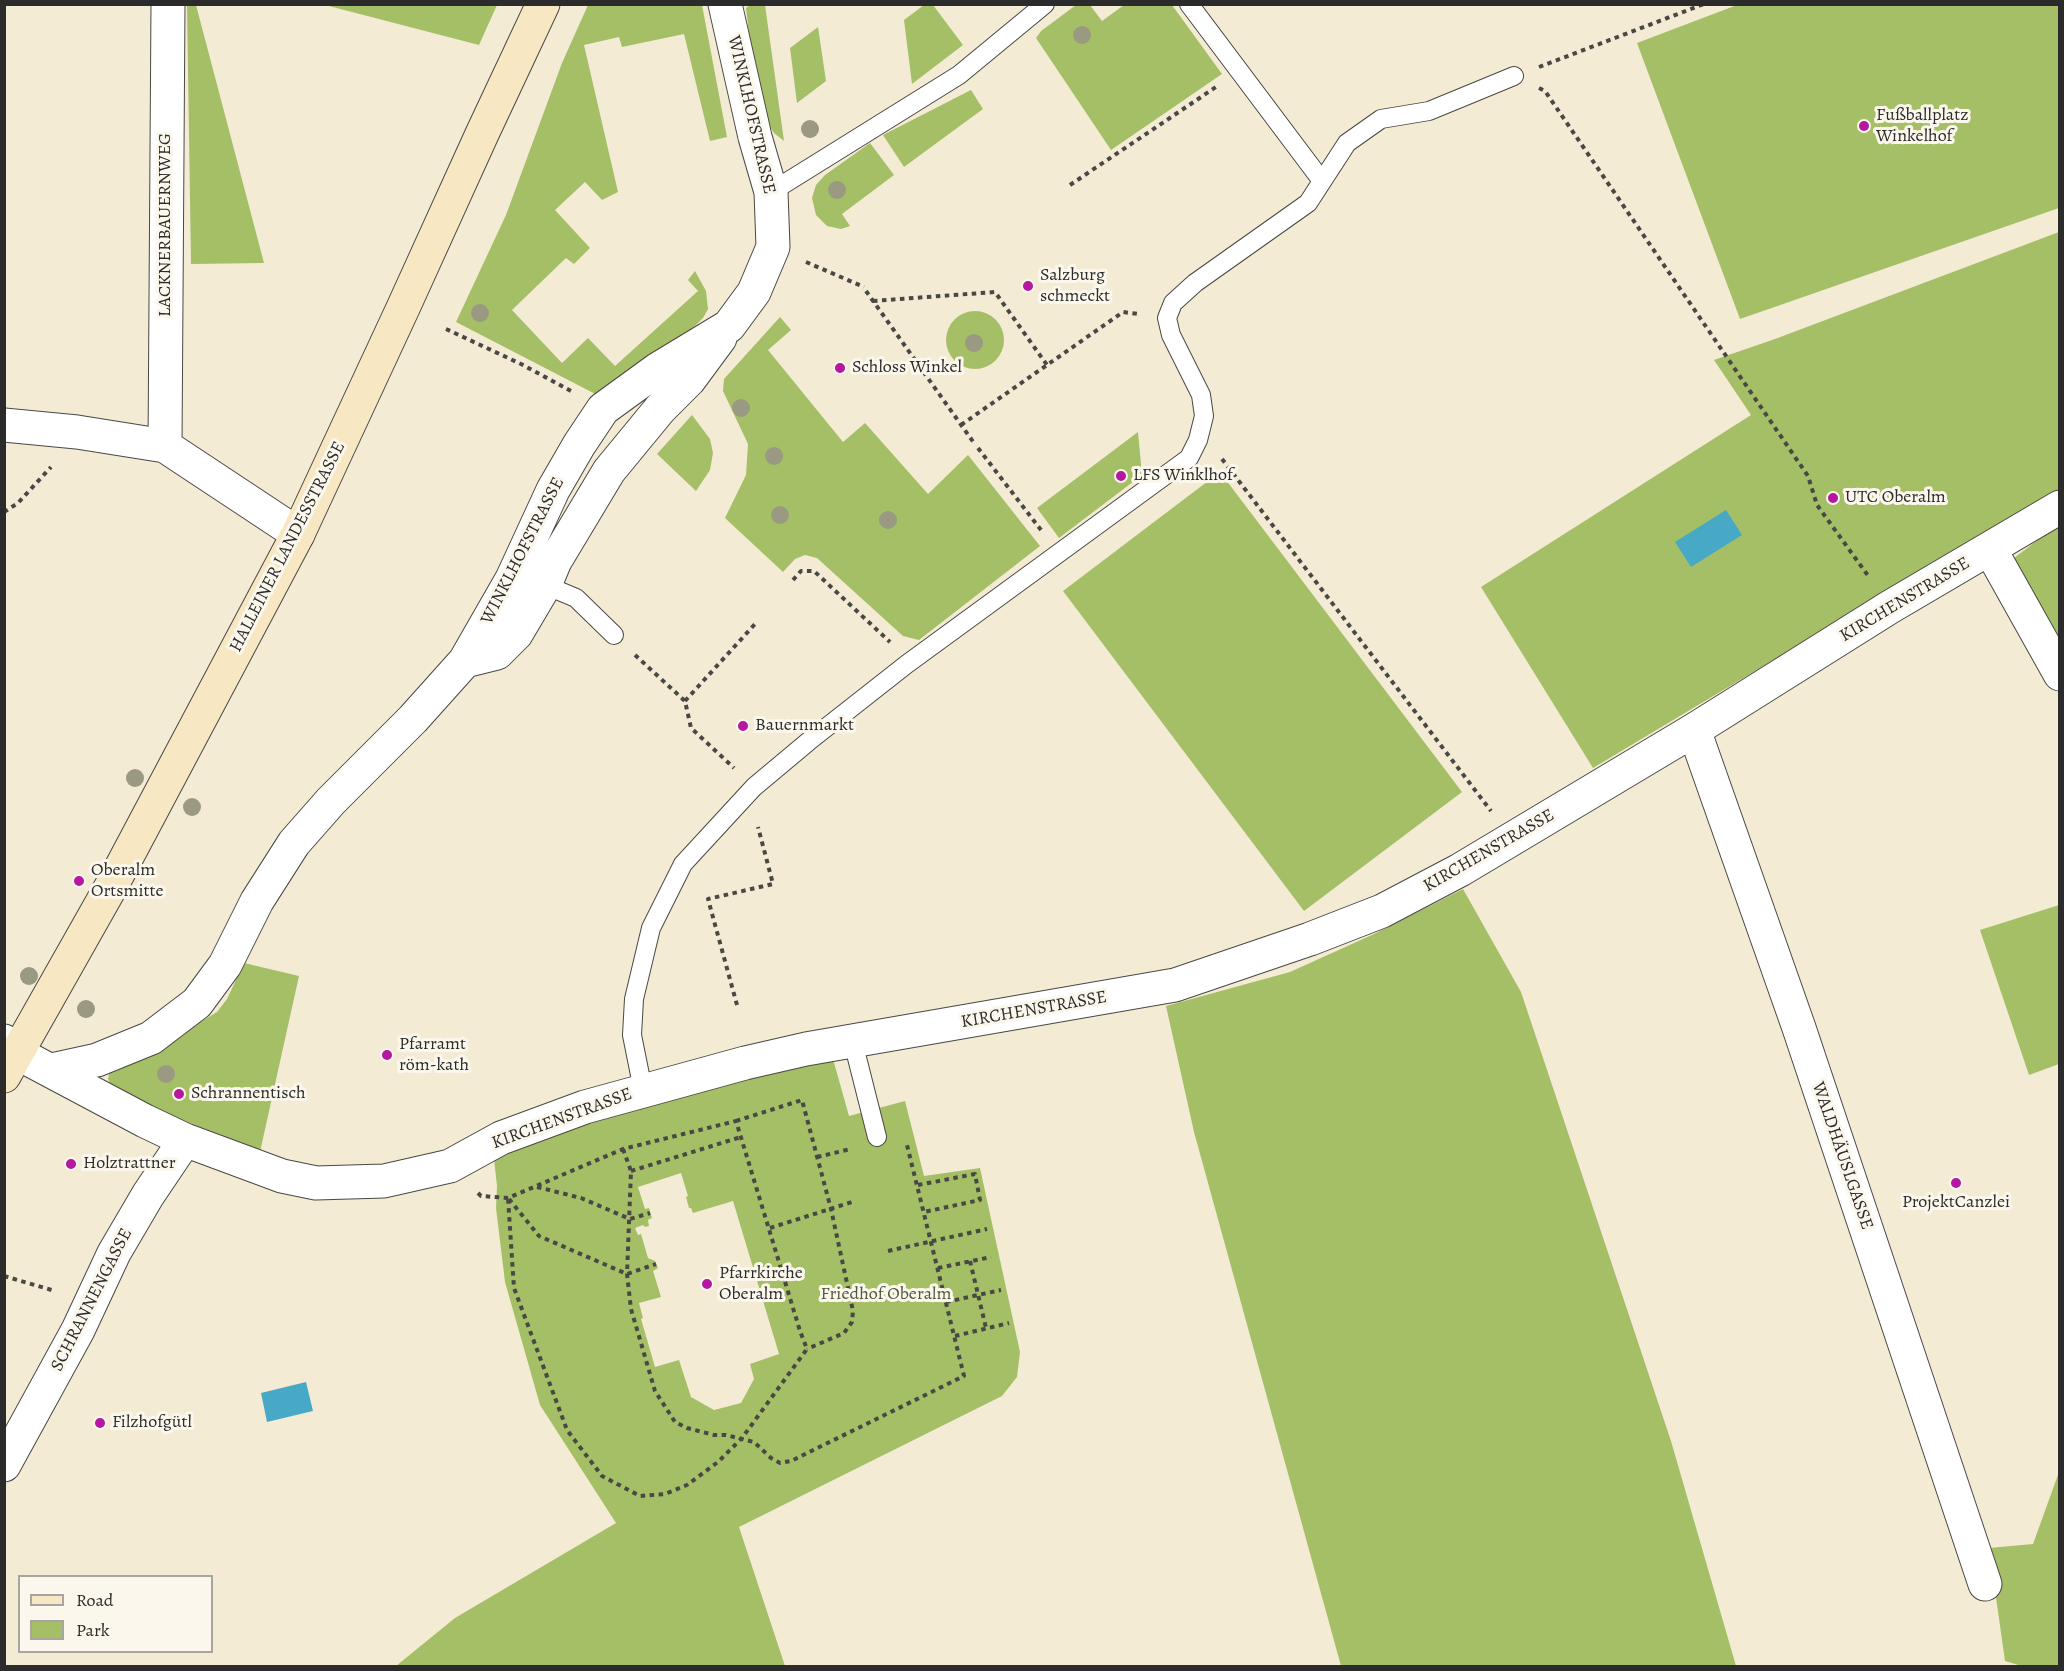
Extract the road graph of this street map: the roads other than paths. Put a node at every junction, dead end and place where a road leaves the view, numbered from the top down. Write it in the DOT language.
graph roads {
  1 [pos="168,4"];
  2 [pos="543,4"];
  3 [pos="725,4"];
  4 [pos="1045,4"];
  5 [pos="1189,4"];
  6 [pos="1514,76"];
  7 [pos="1322,181"];
  8 [pos="771,192"];
  9 [pos="729,326"];
  10 [pos="4,425"];
  11 [pos="165,446"];
  12 [pos="2060,507"];
  13 [pos="298,534"];
  14 [pos="1990,549"];
  15 [pos="545,585"];
  16 [pos="614,635"];
  17 [pos="465,661"];
  18 [pos="2060,674"];
  19 [pos="1694,730"];
  20 [pos="853,1042"];
  21 [pos="9,1057"];
  22 [pos="51,1070"];
  23 [pos="643,1090"];
  24 [pos="877,1137"];
  25 [pos="185,1140"];
  26 [pos="4,1465"];
  27 [pos="1985,1584"];
  1 -- 11 [label="street, LACKNERBAUERNWEG"];
  2 -- 13 [label="main road, HALLEINER LANDESSTRASSE"];
  3 -- 8 [label="street, WINKLHOFSTRASSE"];
  4 -- 8 [label="lane"];
  5 -- 7 [label="lane"];
  6 -- 7 [label="lane"];
  7 -- 23 [label="lane"];
  8 -- 9 [label="street, WINKLHOFSTRASSE"];
  9 -- 15 [label="street"];
  9 -- 17 [label="street, WINKLHOFSTRASSE"];
  10 -- 11 [label="street"];
  11 -- 13 [label="street"];
  12 -- 14 [label="street, KIRCHENSTRASSE"];
  13 -- 21 [label="main road, HALLEINER LANDESSTRASSE"];
  14 -- 18 [label="street"];
  14 -- 19 [label="street, KIRCHENSTRASSE"];
  15 -- 16 [label="lane"];
  15 -- 17 [label="street"];
  17 -- 22 [label="street, WINKLHOFSTRASSE"];
  19 -- 20 [label="street, KIRCHENSTRASSE"];
  19 -- 27 [label="street, WALDHÄUSLGASSE"];
  20 -- 23 [label="street, KIRCHENSTRASSE"];
  20 -- 24 [label="lane"];
  21 -- 22 [label="street, KIRCHENSTRASSE"];
  22 -- 25 [label="street, KIRCHENSTRASSE"];
  23 -- 25 [label="street, KIRCHENSTRASSE"];
  25 -- 26 [label="street, SCHRANNENGASSE"];
}
